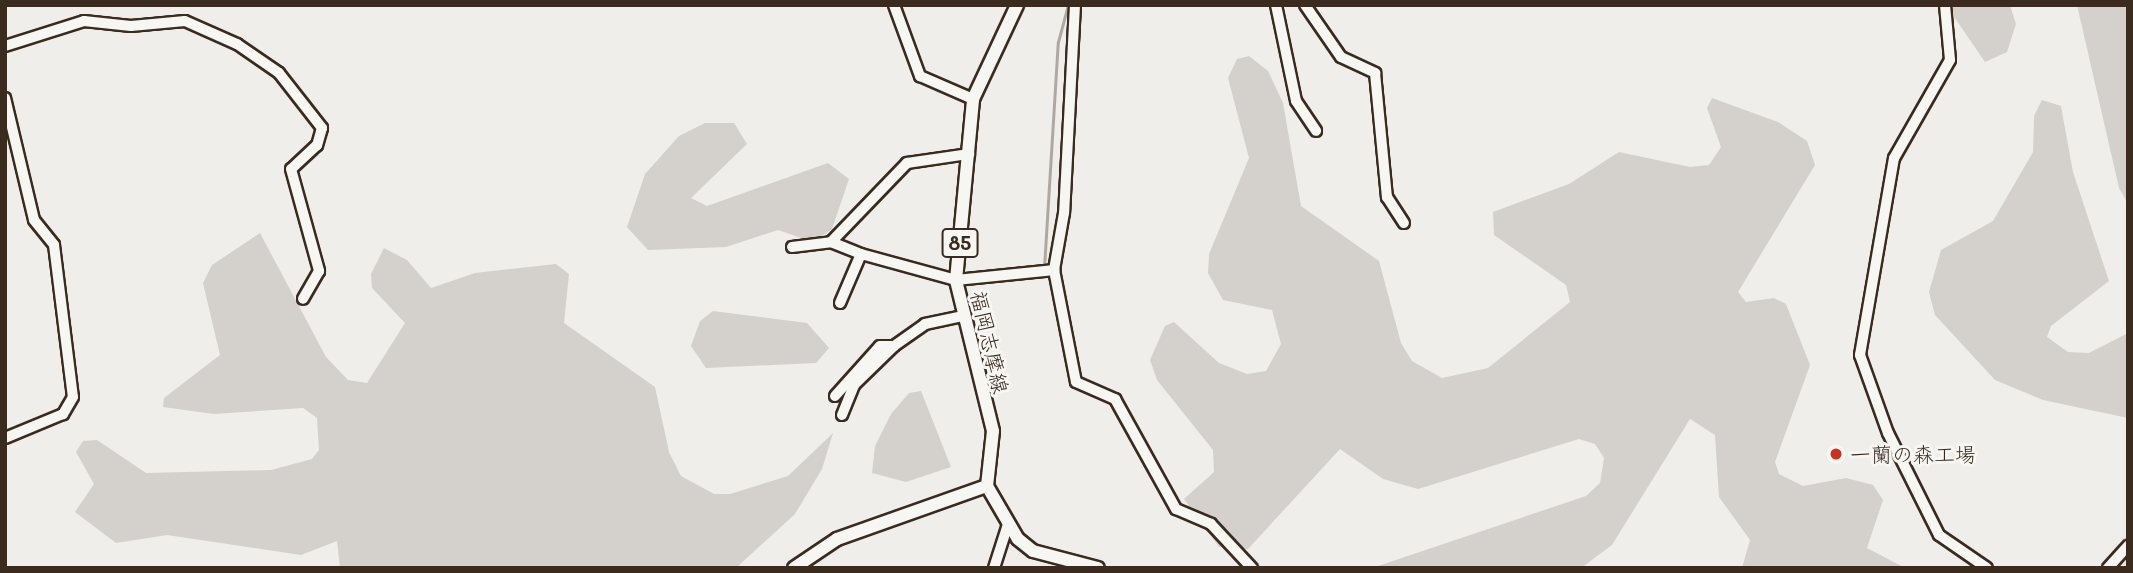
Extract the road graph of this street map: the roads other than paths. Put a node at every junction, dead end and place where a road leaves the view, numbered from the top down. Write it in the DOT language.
graph roads {
  1 [pos="894,5"];
  2 [pos="1017,5"];
  3 [pos="1075,5"];
  4 [pos="1276,5"];
  5 [pos="1305,5"];
  6 [pos="1945,5"];
  7 [pos="5,46"];
  8 [pos="5,98"];
  9 [pos="973,99"];
  10 [pos="1316,131"];
  11 [pos="969,154"];
  12 [pos="1404,223"];
  13 [pos="831,242"];
  14 [pos="792,247"];
  15 [pos="861,254"];
  16 [pos="1054,270"];
  17 [pos="956,280"];
  18 [pos="303,299"];
  19 [pos="840,303"];
  20 [pos="962,316"];
  21 [pos="894,346"];
  22 [pos="835,396"];
  23 [pos="842,415"];
  24 [pos="5,438"];
  25 [pos="987,486"];
  26 [pos="1008,524"];
  27 [pos="2128,546"];
  28 [pos="794,568"];
  29 [pos="994,568"];
  30 [pos="1098,568"];
  31 [pos="1252,568"];
  32 [pos="1987,568"];
  33 [pos="2109,568"];
  1 -- 9 [label="street"];
  2 -- 9 [label="main road, 福岡志摩線 / 85"];
  3 -- 16 [label="street"];
  4 -- 10 [label="street"];
  5 -- 12 [label="street"];
  6 -- 32 [label="street"];
  7 -- 18 [label="street"];
  8 -- 24 [label="street"];
  9 -- 11 [label="main road, 福岡志摩線 / 85"];
  11 -- 13 [label="street"];
  11 -- 17 [label="main road, 福岡志摩線 / 85"];
  13 -- 14 [label="street"];
  13 -- 15 [label="street"];
  15 -- 17 [label="street"];
  15 -- 19 [label="street"];
  16 -- 17 [label="street"];
  16 -- 31 [label="street"];
  17 -- 20 [label="main road, 福岡志摩線 / 85"];
  20 -- 21 [label="street"];
  20 -- 25 [label="main road, 福岡志摩線 / 85"];
  21 -- 22 [label="street"];
  21 -- 23 [label="street"];
  25 -- 26 [label="main road"];
  25 -- 28 [label="main road"];
  26 -- 29 [label="street"];
  26 -- 30 [label="main road"];
  27 -- 33 [label="street"];
}
